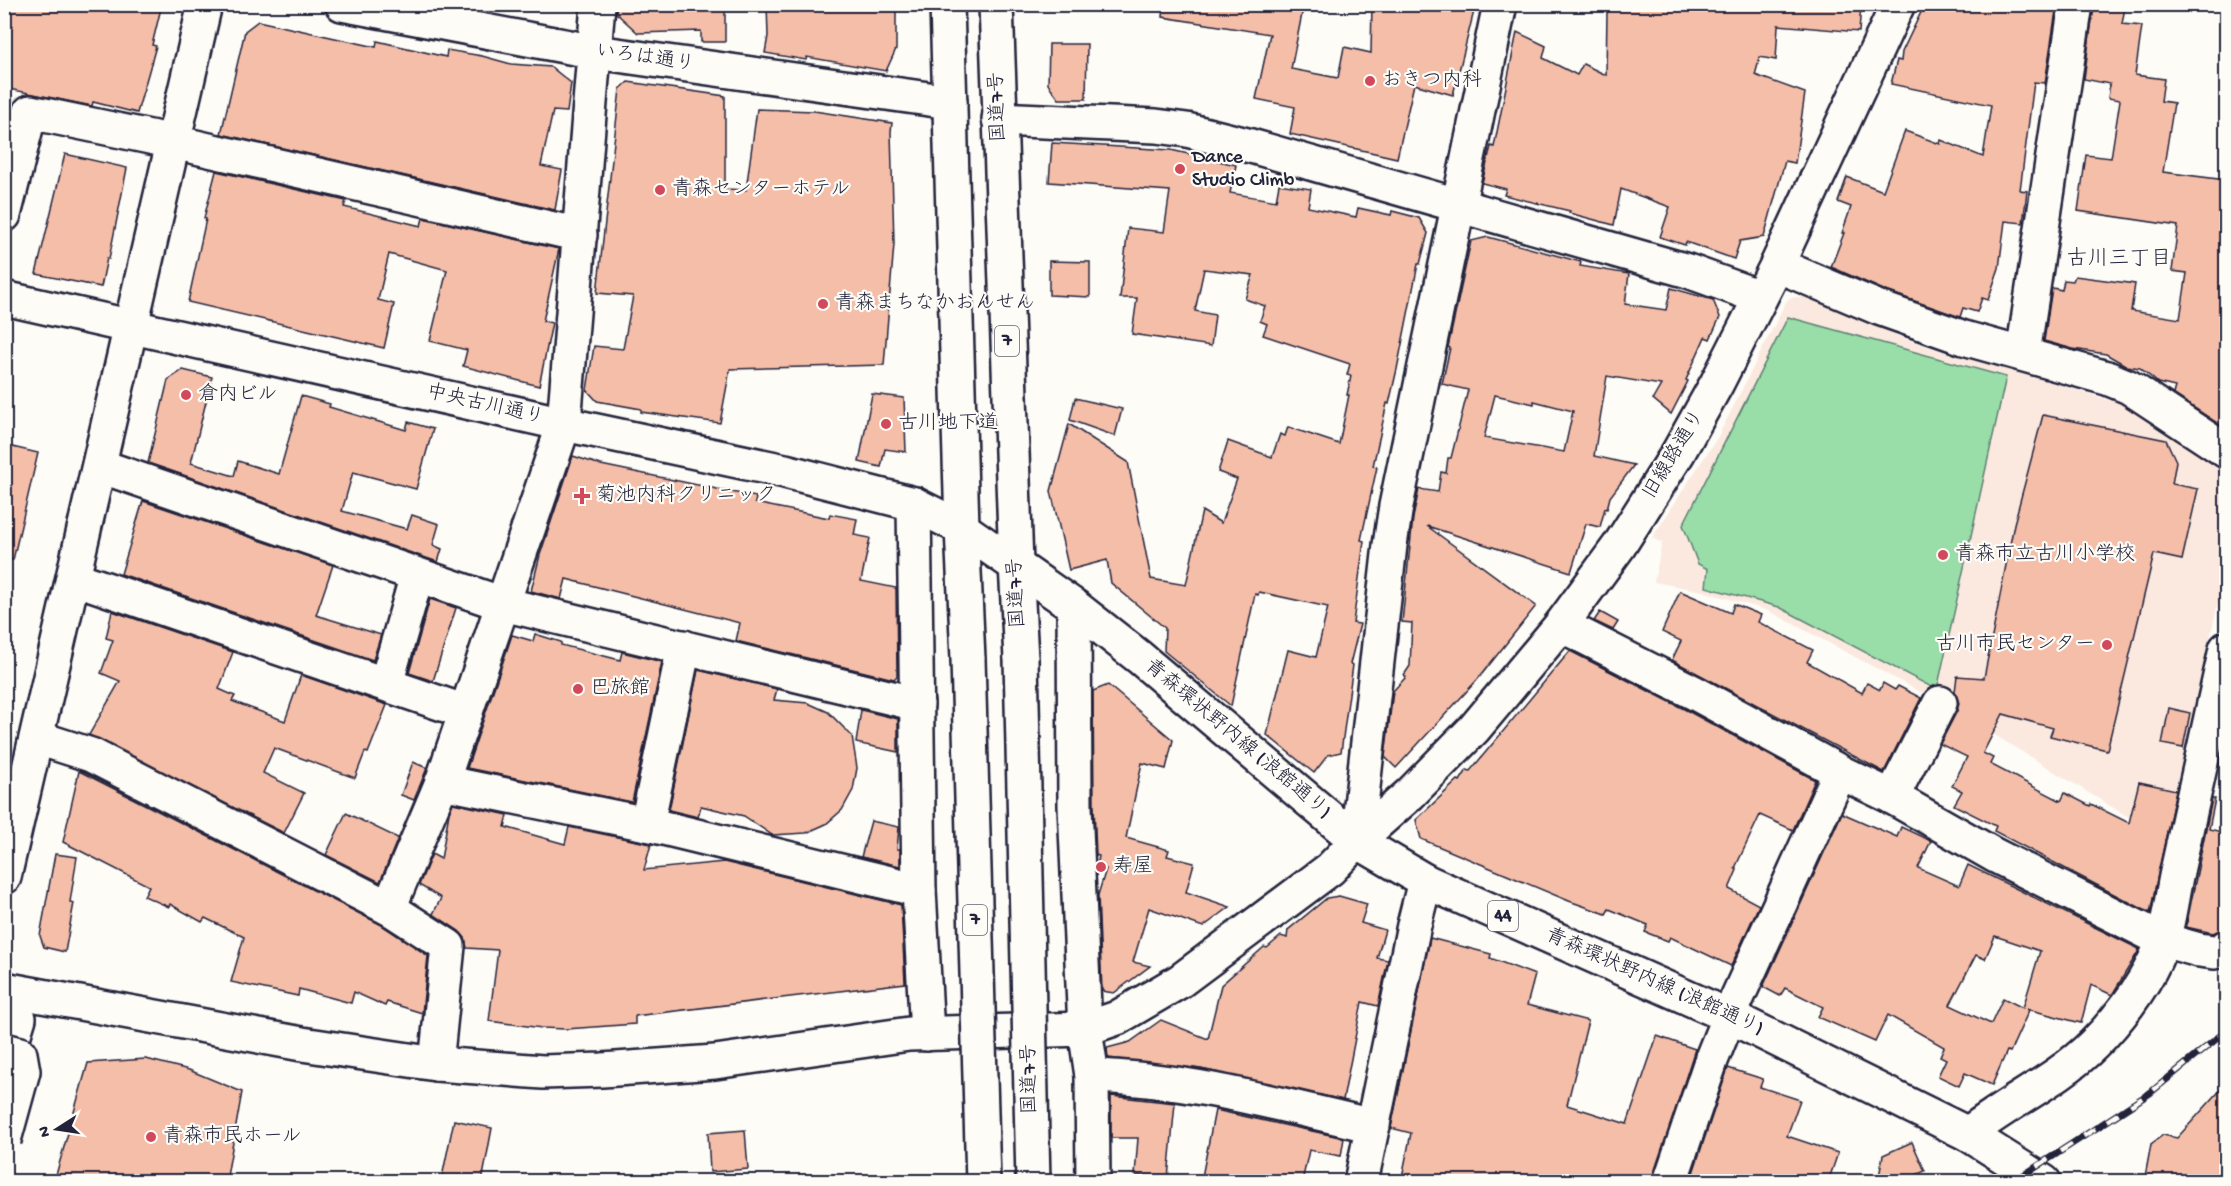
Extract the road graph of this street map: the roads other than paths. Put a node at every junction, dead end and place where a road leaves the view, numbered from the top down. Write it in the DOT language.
graph roads {
  1 [pos="205,4"];
  2 [pos="342,4"];
  3 [pos="598,4"];
  4 [pos="947,4"];
  5 [pos="996,4"];
  6 [pos="1500,4"];
  7 [pos="1898,4"];
  8 [pos="2076,4"];
  9 [pos="596,52"];
  10 [pos="950,102"];
  11 [pos="999,119"];
  12 [pos="174,142"];
  13 [pos="1457,207"];
  14 [pos="4,214"];
  15 [pos="580,235"];
  16 [pos="1777,265"];
  17 [pos="1760,297"];
  18 [pos="4,298"];
  19 [pos="132,327"];
  20 [pos="2023,354"];
  21 [pos="564,424"];
  22 [pos="2226,451"];
  23 [pos="100,466"];
  24 [pos="914,504"];
  25 [pos="962,528"];
  26 [pos="1016,564"];
  27 [pos="417,575"];
  28 [pos="74,578"];
  29 [pos="503,604"];
  30 [pos="1074,606"];
  31 [pos="1561,625"];
  32 [pos="684,647"];
  33 [pos="2226,649"];
  34 [pos="386,684"];
  35 [pos="1940,703"];
  36 [pos="917,704"];
  37 [pos="466,712"];
  38 [pos="38,738"];
  39 [pos="1840,772"];
  40 [pos="442,782"];
  41 [pos="1892,797"];
  42 [pos="648,824"];
  43 [pos="1357,841"];
  44 [pos="4,877"];
  45 [pos="1425,881"];
  46 [pos="919,890"];
  47 [pos="389,908"];
  48 [pos="2163,940"];
  49 [pos="2226,947"];
  50 [pos="4,989"];
  51 [pos="1730,1016"];
  52 [pos="19,1018"];
  53 [pos="1085,1029"];
  54 [pos="927,1034"];
  55 [pos="4,1050"];
  56 [pos="4,1064"];
  57 [pos="436,1064"];
  58 [pos="1092,1076"];
  59 [pos="1372,1126"];
  60 [pos="1968,1134"];
  61 [pos="4,1140"];
  62 [pos="983,1182"];
  63 [pos="1033,1182"];
  64 [pos="1093,1182"];
  65 [pos="1361,1182"];
  66 [pos="1670,1182"];
  67 [pos="2044,1182"];
  1 -- 12 [label="main road"];
  2 -- 9 [label="main road, いろは通り"];
  3 -- 9 [label="main road"];
  4 -- 10 [label="main road, 7"];
  5 -- 11 [label="main road, 国道7号 / 7"];
  6 -- 13 [label="main road"];
  7 -- 16 [label="main road, 旧線路通り"];
  8 -- 20 [label="main road"];
  9 -- 10 [label="main road, いろは通り"];
  9 -- 15 [label="main road"];
  10 -- 25 [label="main road, 7"];
  11 -- 13 [label="main road"];
  11 -- 26 [label="main road, 国道7号 / 7"];
  12 -- 14 [label="main road"];
  12 -- 15 [label="main road"];
  12 -- 19 [label="main road"];
  13 -- 17 [label="main road"];
  13 -- 43 [label="main road"];
  15 -- 21 [label="main road"];
  16 -- 17 [label="main road, 旧線路通り"];
  16 -- 20 [label="main road"];
  17 -- 31 [label="main road, 旧線路通り"];
  18 -- 19 [label="main road, 中央古川通り"];
  19 -- 21 [label="main road, 中央古川通り"];
  19 -- 23 [label="main road"];
  20 -- 22 [label="main road"];
  21 -- 24 [label="main road, 中央古川通り"];
  21 -- 29 [label="main road"];
  23 -- 27 [label="main road"];
  23 -- 28 [label="main road"];
  24 -- 25 [label="main road, 中央古川通り"];
  24 -- 36 [label="main road"];
  25 -- 26 [label="main road, 青森環状野内線 (浪館通り) / 44"];
  25 -- 62 [label="main road, 7, bridge"];
  26 -- 30 [label="main road, 青森環状野内線 (浪館通り) / 44"];
  26 -- 63 [label="main road, 国道7号 / 7, bridge"];
  27 -- 29 [label="main road"];
  27 -- 34 [label="main road"];
  28 -- 34 [label="main road"];
  28 -- 38 [label="main road"];
  29 -- 32 [label="main road"];
  29 -- 37 [label="main road"];
  30 -- 43 [label="main road, 青森環状野内線 (浪館通り) / 44"];
  30 -- 53 [label="main road"];
  31 -- 39 [label="main road"];
  31 -- 43 [label="main road, 旧線路通り"];
  32 -- 36 [label="main road"];
  32 -- 42 [label="main road"];
  33 -- 48 [label="main road"];
  34 -- 37 [label="main road"];
  35 -- 41 [label="main road"];
  36 -- 46 [label="main road"];
  37 -- 40 [label="main road"];
  38 -- 44 [label="main road"];
  38 -- 47 [label="main road"];
  39 -- 41 [label="main road"];
  39 -- 51 [label="main road"];
  40 -- 42 [label="main road"];
  40 -- 47 [label="main road"];
  41 -- 48 [label="main road"];
  42 -- 46 [label="main road"];
  43 -- 45 [label="main road, 青森環状野内線 (浪館通り) / 44"];
  43 -- 53 [label="main road, 旧線路通り"];
  45 -- 51 [label="main road, 青森環状野内線 (浪館通り) / 44"];
  45 -- 59 [label="main road"];
  46 -- 54 [label="main road"];
  47 -- 57 [label="main road"];
  48 -- 49 [label="main road"];
  48 -- 60 [label="main road"];
  50 -- 57 [label="main road, 旧線路通り"];
  51 -- 60 [label="main road, 青森環状野内線 (浪館通り) / 44"];
  51 -- 66 [label="main road"];
  52 -- 56 [label="main road"];
  53 -- 54 [label="main road, 旧線路通り"];
  53 -- 58 [label="main road"];
  54 -- 57 [label="main road, 旧線路通り"];
  55 -- 61 [label="main road, bridge"];
  58 -- 59 [label="main road"];
  58 -- 64 [label="main road"];
  59 -- 65 [label="main road"];
  60 -- 67 [label="main road, 青森環状野内線 (浪館通り) / 44"];
}
